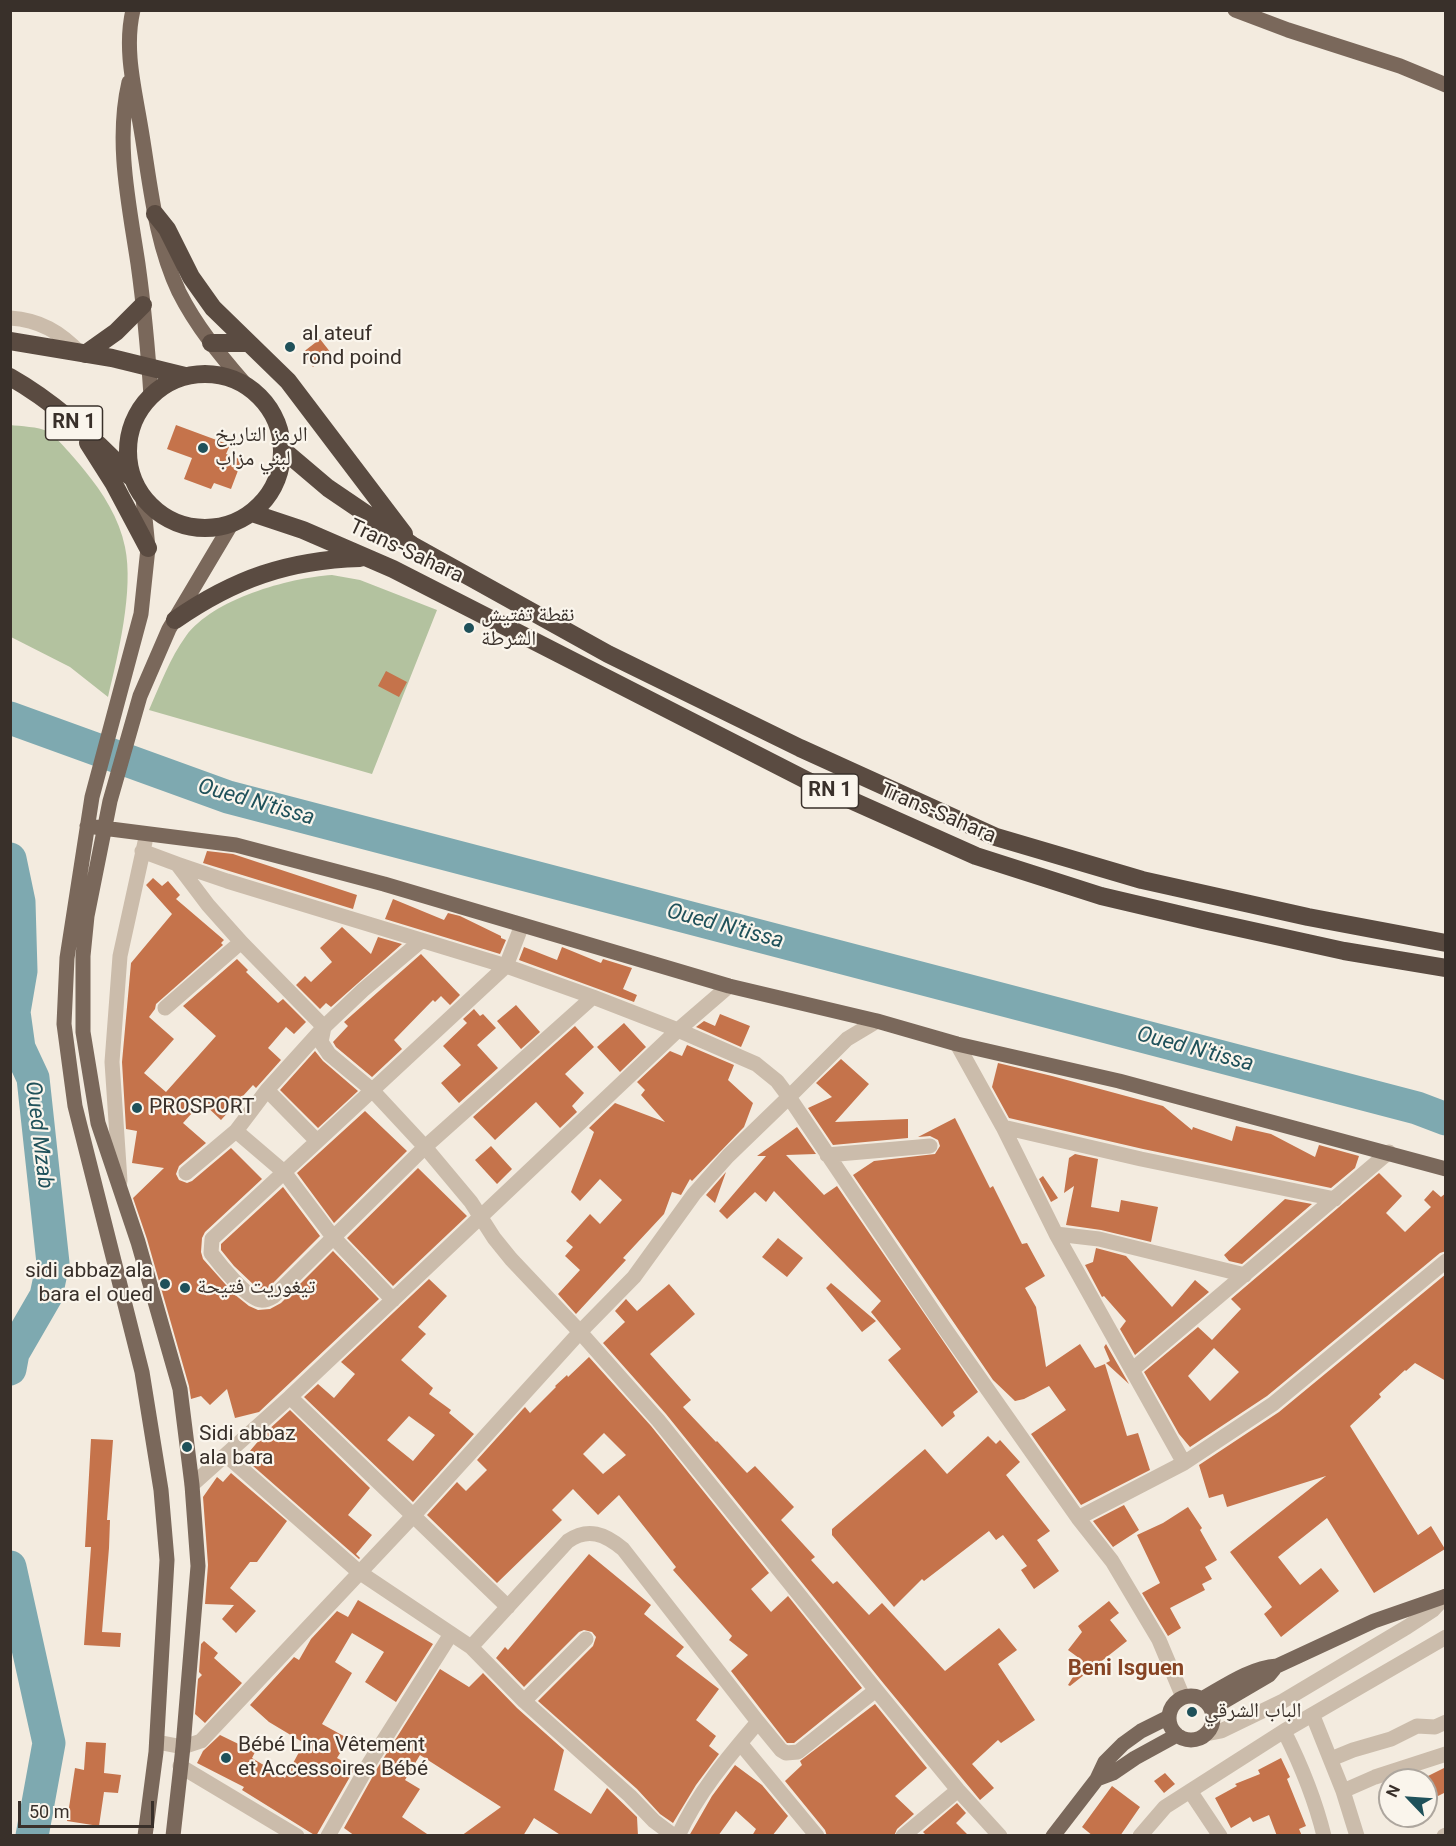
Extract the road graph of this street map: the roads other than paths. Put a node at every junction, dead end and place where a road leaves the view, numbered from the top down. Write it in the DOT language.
graph roads {
  1 [pos="133,10"];
  2 [pos="1235,10"];
  3 [pos="131,76"];
  4 [pos="1446,84"];
  5 [pos="155,214"];
  6 [pos="143,305"];
  7 [pos="10,318"];
  8 [pos="10,341"];
  9 [pos="211,344"];
  10 [pos="248,344"];
  11 [pos="82,353"];
  12 [pos="149,366"];
  13 [pos="185,376"];
  14 [pos="10,377"];
  15 [pos="245,384"];
  16 [pos="151,396"];
  17 [pos="75,424"];
  18 [pos="282,449"];
  19 [pos="132,477"];
  20 [pos="143,498"];
  21 [pos="252,513"];
  22 [pos="232,524"];
  23 [pos="412,545"];
  24 [pos="148,548"];
  25 [pos="366,558"];
  26 [pos="491,587"];
  27 [pos="479,612"];
  28 [pos="175,620"];
  29 [pos="87,826"];
  30 [pos="105,829"];
  31 [pos="147,833"];
  32 [pos="142,851"];
  33 [pos="177,864"];
  34 [pos="522,926"];
  35 [pos="421,941"];
  36 [pos="241,942"];
  37 [pos="1446,943"];
  38 [pos="506,966"];
  39 [pos="1446,968"];
  40 [pos="729,986"];
  41 [pos="593,997"];
  42 [pos="165,1008"];
  43 [pos="877,1021"];
  44 [pos="324,1027"];
  45 [pos="678,1030"];
  46 [pos="957,1044"];
  47 [pos="267,1090"];
  48 [pos="372,1090"];
  49 [pos="789,1097"];
  50 [pos="1003,1127"];
  51 [pos="236,1131"];
  52 [pos="317,1141"];
  53 [pos="930,1146"];
  54 [pos="425,1147"];
  55 [pos="1389,1152"];
  56 [pos="827,1155"];
  57 [pos="1446,1168"];
  58 [pos="284,1172"];
  59 [pos="186,1173"];
  60 [pos="120,1189"];
  61 [pos="1335,1199"];
  62 [pos="481,1216"];
  63 [pos="1056,1234"];
  64 [pos="333,1237"];
  65 [pos="1446,1261"];
  66 [pos="1245,1275"];
  67 [pos="393,1300"];
  68 [pos="580,1332"];
  69 [pos="1132,1371"];
  70 [pos="290,1397"];
  71 [pos="226,1455"];
  72 [pos="1184,1463"];
  73 [pos="192,1485"];
  74 [pos="413,1516"];
  75 [pos="1078,1518"];
  76 [pos="359,1572"];
  77 [pos="1446,1596"];
  78 [pos="508,1607"];
  79 [pos="451,1634"];
  80 [pos="1446,1637"];
  81 [pos="586,1639"];
  82 [pos="471,1647"];
  83 [pos="876,1690"];
  84 [pos="1183,1697"];
  85 [pos="524,1701"];
  86 [pos="1207,1704"];
  87 [pos="1313,1716"];
  88 [pos="1169,1717"];
  89 [pos="758,1722"];
  90 [pos="1446,1722"];
  91 [pos="1284,1731"];
  92 [pos="1206,1734"];
  93 [pos="1177,1736"];
  94 [pos="157,1742"];
  95 [pos="740,1743"];
  96 [pos="183,1747"];
  97 [pos="1446,1754"];
  98 [pos="1331,1759"];
  99 [pos="180,1766"];
  100 [pos="1097,1779"];
  101 [pos="958,1790"];
  102 [pos="1190,1791"];
  103 [pos="1343,1791"];
  104 [pos="145,1836"];
  105 [pos="172,1836"];
  106 [pos="297,1836"];
  107 [pos="328,1836"];
  108 [pos="676,1836"];
  109 [pos="817,1836"];
  110 [pos="903,1836"];
  111 [pos="1000,1836"];
  112 [pos="1053,1836"];
  113 [pos="1140,1836"];
  114 [pos="1220,1836"];
  115 [pos="1324,1836"];
  116 [pos="1357,1836"];
  1 -- 3 [label="main road"];
  2 -- 4 [label="main road"];
  3 -- 5 [label="main road"];
  3 -- 6 [label="main road"];
  5 -- 9 [label="main road"];
  5 -- 10 [label="highway"];
  6 -- 11 [label="highway"];
  6 -- 12 [label="main road"];
  7 -- 11 [label="street"];
  8 -- 11 [label="highway"];
  9 -- 10 [label="highway"];
  9 -- 15 [label="main road"];
  10 -- 23 [label="highway"];
  11 -- 12 [label="highway"];
  12 -- 13 [label="highway"];
  12 -- 16 [label="main road"];
  13 -- 15 [label="highway"];
  13 -- 16 [label="highway"];
  14 -- 17 [label="highway, RN 1"];
  15 -- 18 [label="highway"];
  16 -- 19 [label="highway"];
  17 -- 19 [label="highway, RN 1"];
  17 -- 24 [label="highway"];
  18 -- 21 [label="highway"];
  18 -- 23 [label="highway, Trans-Sahara / RN 1"];
  19 -- 20 [label="highway"];
  20 -- 22 [label="highway"];
  20 -- 24 [label="main road"];
  21 -- 22 [label="highway"];
  21 -- 25 [label="highway, Trans-Sahara / RN 1"];
  22 -- 28 [label="main road"];
  23 -- 26 [label="highway, Trans-Sahara / RN 1"];
  24 -- 29 [label="main road"];
  25 -- 27 [label="highway, Trans-Sahara / RN 1"];
  25 -- 28 [label="highway"];
  26 -- 27 [label="highway"];
  26 -- 37 [label="highway, Trans-Sahara / RN 1"];
  27 -- 39 [label="highway, Trans-Sahara / RN 1"];
  28 -- 30 [label="main road"];
  29 -- 30 [label="main road"];
  29 -- 94 [label="main road"];
  30 -- 31 [label="main road"];
  30 -- 60 [label="main road"];
  31 -- 32 [label="street"];
  31 -- 34 [label="main road"];
  32 -- 33 [label="street"];
  32 -- 60 [label="street"];
  33 -- 35 [label="street"];
  33 -- 36 [label="street"];
  34 -- 38 [label="street"];
  34 -- 40 [label="main road"];
  35 -- 38 [label="street"];
  35 -- 44 [label="street"];
  36 -- 42 [label="street"];
  36 -- 44 [label="street"];
  38 -- 41 [label="street"];
  38 -- 48 [label="street"];
  40 -- 43 [label="main road"];
  40 -- 45 [label="street"];
  41 -- 45 [label="street"];
  41 -- 54 [label="street"];
  43 -- 46 [label="main road"];
  43 -- 49 [label="street"];
  44 -- 47 [label="street"];
  44 -- 48 [label="street"];
  45 -- 49 [label="street"];
  45 -- 62 [label="street"];
  46 -- 50 [label="street"];
  46 -- 55 [label="main road"];
  47 -- 51 [label="street"];
  47 -- 52 [label="street"];
  48 -- 52 [label="street"];
  48 -- 54 [label="street"];
  49 -- 56 [label="street"];
  49 -- 68 [label="street"];
  50 -- 61 [label="street"];
  50 -- 63 [label="street"];
  51 -- 58 [label="street"];
  51 -- 59 [label="street"];
  52 -- 58 [label="street"];
  53 -- 56 [label="street"];
  54 -- 62 [label="street"];
  54 -- 64 [label="street"];
  55 -- 57 [label="main road"];
  55 -- 61 [label="street"];
  56 -- 75 [label="street"];
  58 -- 64 [label="street"];
  58 -- 64 [label="street"];
  60 -- 73 [label="main road"];
  61 -- 66 [label="street"];
  62 -- 67 [label="street"];
  62 -- 68 [label="street"];
  63 -- 66 [label="street"];
  63 -- 69 [label="street"];
  64 -- 67 [label="street"];
  65 -- 72 [label="street"];
  66 -- 69 [label="street"];
  67 -- 70 [label="street"];
  68 -- 74 [label="street"];
  68 -- 83 [label="street"];
  69 -- 72 [label="street"];
  70 -- 71 [label="street"];
  70 -- 74 [label="street"];
  71 -- 73 [label="street"];
  71 -- 76 [label="street"];
  72 -- 75 [label="street"];
  73 -- 96 [label="main road"];
  74 -- 76 [label="street"];
  74 -- 78 [label="street"];
  75 -- 84 [label="street"];
  76 -- 79 [label="street"];
  76 -- 96 [label="street"];
  77 -- 86 [label="main road"];
  77 -- 92 [label="street"];
  78 -- 82 [label="street"];
  78 -- 89 [label="street"];
  79 -- 82 [label="street"];
  79 -- 107 [label="street"];
  80 -- 87 [label="street"];
  81 -- 85 [label="street"];
  82 -- 85 [label="street"];
  83 -- 89 [label="street"];
  83 -- 101 [label="street"];
  84 -- 86 [label="main road"];
  84 -- 88 [label="main road"];
  85 -- 108 [label="street"];
  86 -- 92 [label="main road"];
  87 -- 91 [label="street"];
  87 -- 98 [label="street"];
  88 -- 93 [label="main road"];
  88 -- 100 [label="main road"];
  89 -- 95 [label="street"];
  90 -- 98 [label="street"];
  91 -- 102 [label="street"];
  91 -- 115 [label="street"];
  92 -- 93 [label="main road"];
  93 -- 100 [label="main road"];
  94 -- 96 [label="street"];
  94 -- 104 [label="main road"];
  95 -- 108 [label="street"];
  95 -- 109 [label="street"];
  96 -- 99 [label="main road"];
  97 -- 103 [label="street"];
  98 -- 103 [label="street"];
  99 -- 105 [label="main road"];
  99 -- 106 [label="street"];
  100 -- 112 [label="main road"];
  101 -- 110 [label="street"];
  101 -- 111 [label="street"];
  102 -- 113 [label="street"];
  102 -- 114 [label="street"];
  103 -- 116 [label="street"];
}
